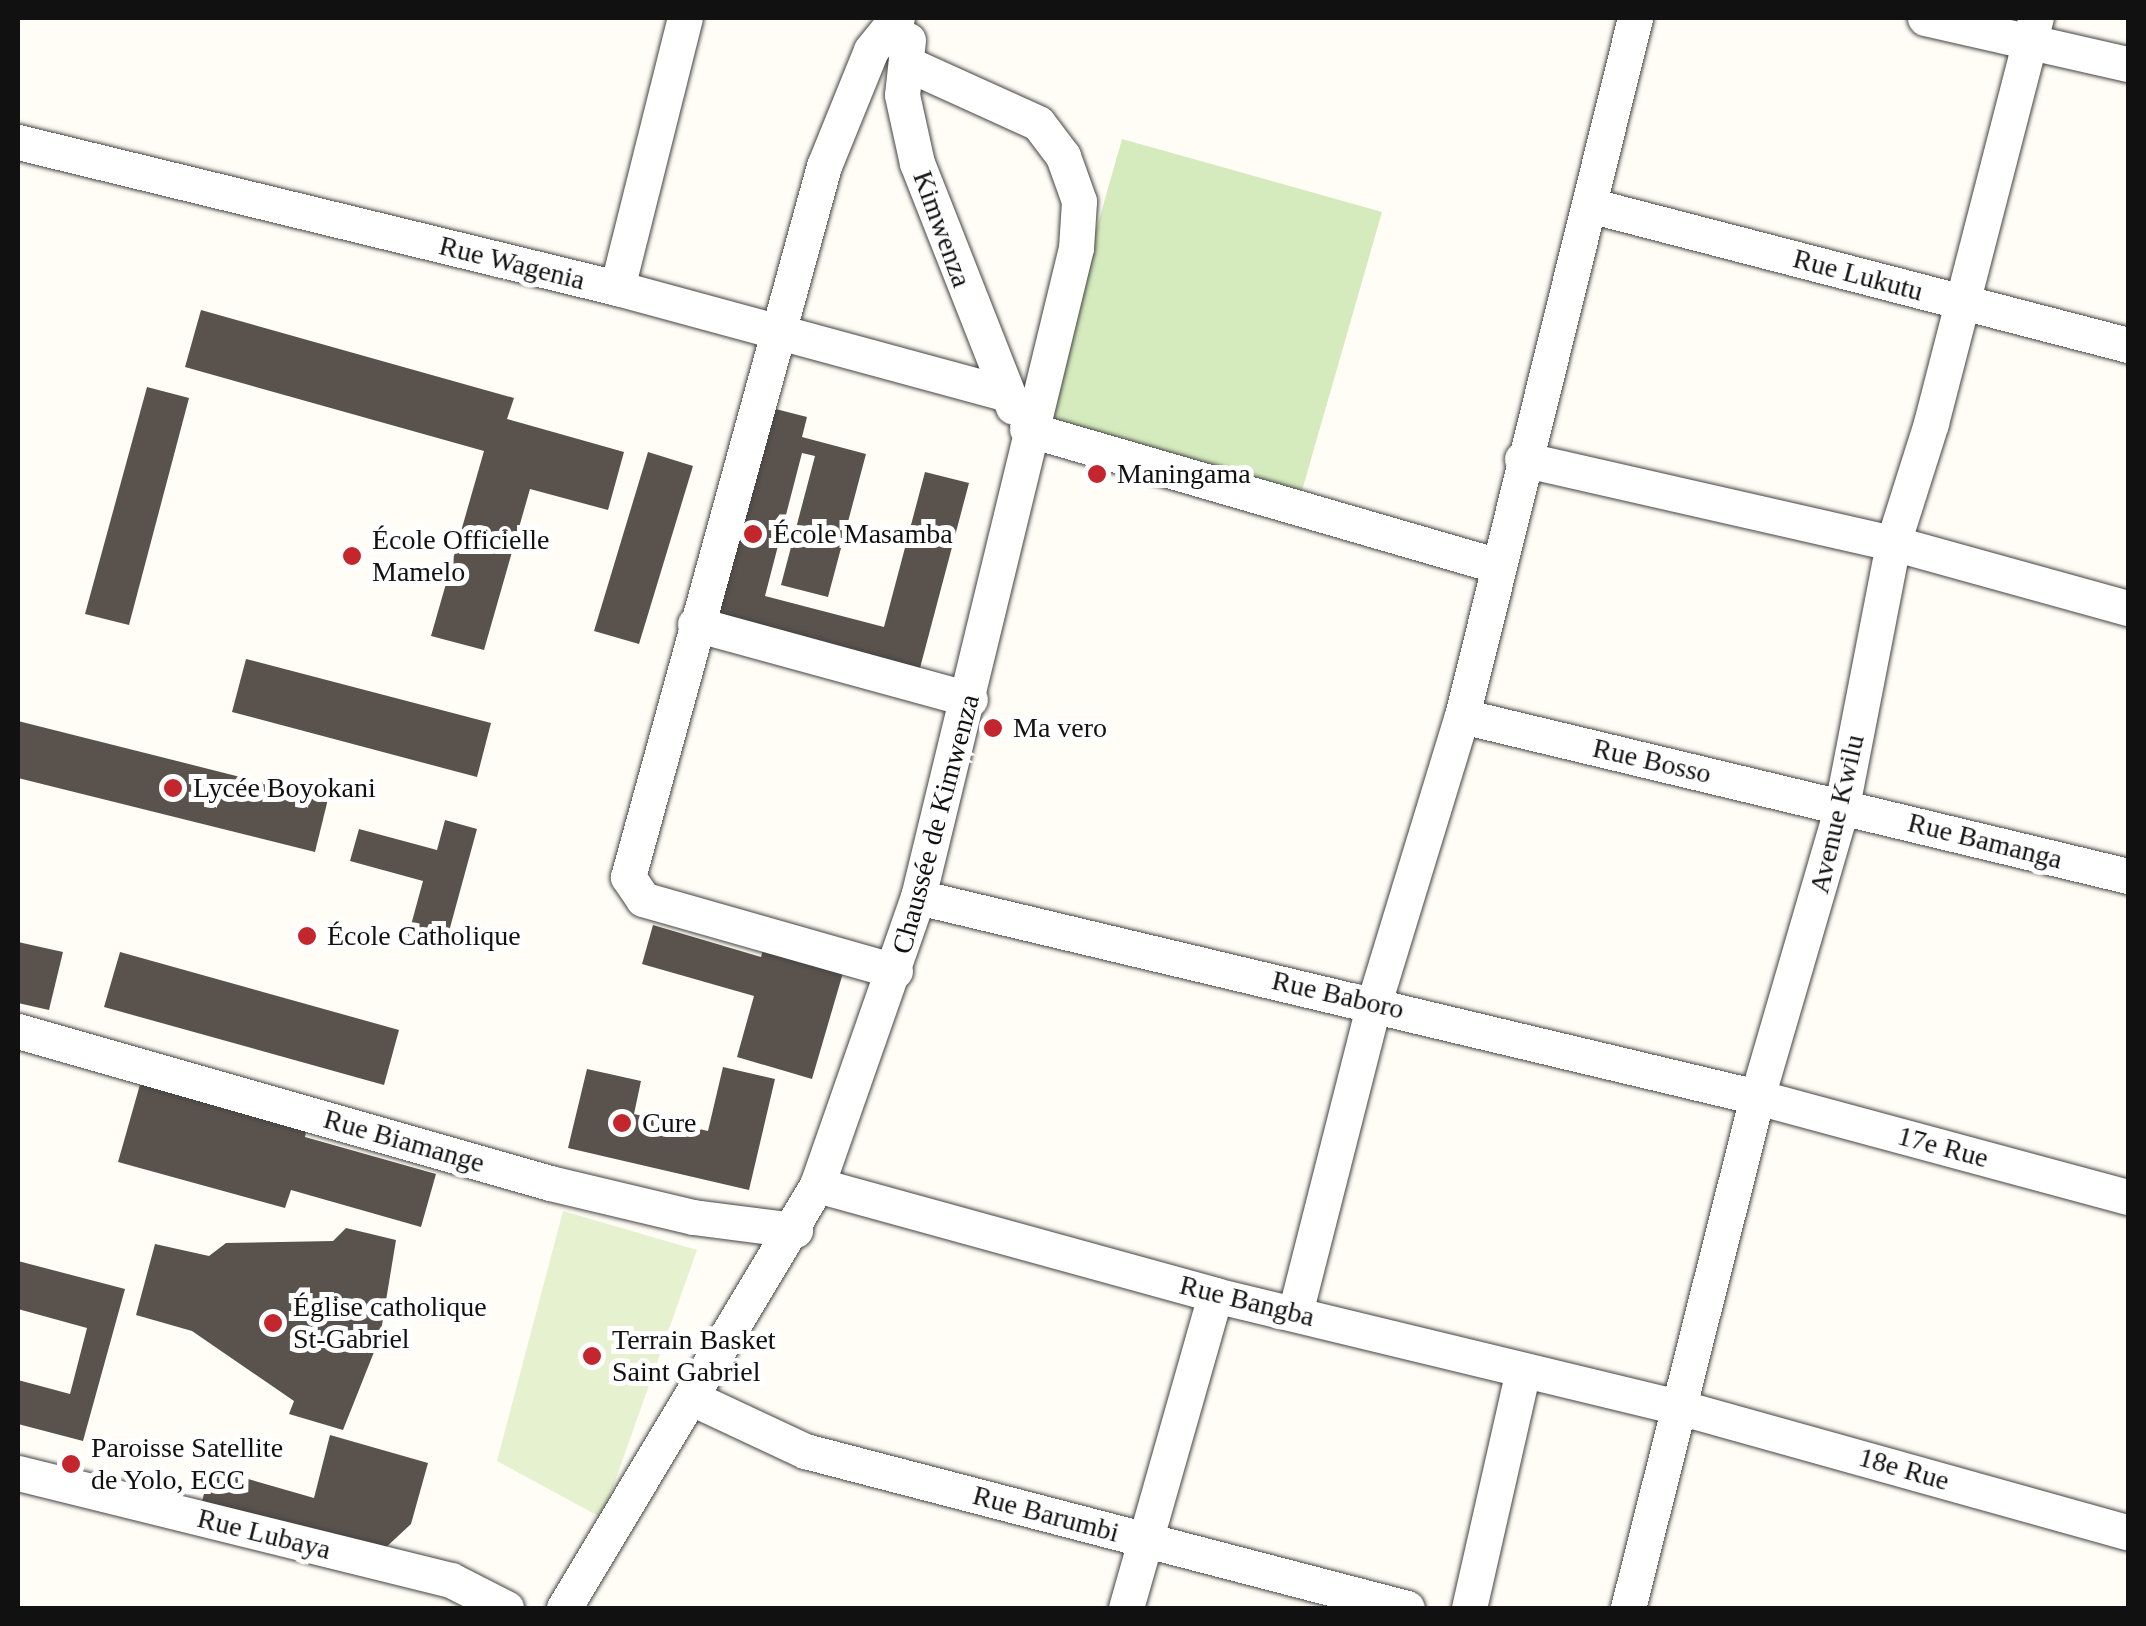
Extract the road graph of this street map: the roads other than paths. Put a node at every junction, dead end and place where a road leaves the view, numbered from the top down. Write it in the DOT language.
graph roads {
  1 [pos="685,18"];
  2 [pos="897,18"];
  3 [pos="911,18"];
  4 [pos="1636,18"];
  5 [pos="1926,18"];
  6 [pos="2033,28"];
  7 [pos="906,63"];
  8 [pos="2128,64"];
  9 [pos="18,142"];
  10 [pos="1588,205"];
  11 [pos="617,288"];
  12 [pos="1960,301"];
  13 [pos="776,334"];
  14 [pos="2128,345"];
  15 [pos="1004,393"];
  16 [pos="1026,430"];
  17 [pos="1522,459"];
  18 [pos="1893,543"];
  19 [pos="1494,564"];
  20 [pos="2128,608"];
  21 [pos="695,624"];
  22 [pos="970,700"];
  23 [pos="1462,716"];
  24 [pos="1842,806"];
  25 [pos="2128,876"];
  26 [pos="918,897"];
  27 [pos="896,971"];
  28 [pos="1374,1003"];
  29 [pos="18,1031"];
  30 [pos="1757,1096"];
  31 [pos="817,1185"];
  32 [pos="2128,1197"];
  33 [pos="795,1230"];
  34 [pos="1215,1295"];
  35 [pos="1295,1313"];
  36 [pos="1523,1370"];
  37 [pos="694,1399"];
  38 [pos="1679,1407"];
  39 [pos="18,1473"];
  40 [pos="2128,1532"];
  41 [pos="1148,1541"];
  42 [pos="506,1608"];
  43 [pos="564,1608"];
  44 [pos="1126,1608"];
  45 [pos="1406,1608"];
  46 [pos="1468,1608"];
  47 [pos="1628,1608"];
  1 -- 11 [label="street"];
  2 -- 13 [label="street"];
  3 -- 7 [label="street, Kimwenza"];
  4 -- 10 [label="street"];
  5 -- 6 [label="street"];
  6 -- 8 [label="street"];
  6 -- 12 [label="street, Avenue Kwilu"];
  7 -- 15 [label="street, Kimwenza"];
  7 -- 16 [label="street, Chaussée de Kimwenza"];
  9 -- 11 [label="street, Rue Wagenia"];
  10 -- 12 [label="street, Rue Lukutu"];
  10 -- 17 [label="street"];
  11 -- 13 [label="street, Rue Wagenia"];
  12 -- 14 [label="street, Rue Lukutu"];
  12 -- 18 [label="street, Avenue Kwilu"];
  13 -- 15 [label="street, Rue Wagenia"];
  13 -- 21 [label="street"];
  15 -- 16 [label="street, Kimwenza"];
  16 -- 19 [label="street"];
  16 -- 22 [label="street, Chaussée de Kimwenza"];
  17 -- 18 [label="street"];
  17 -- 19 [label="street"];
  18 -- 20 [label="street"];
  18 -- 24 [label="street, Avenue Kwilu"];
  19 -- 23 [label="street"];
  21 -- 22 [label="street"];
  21 -- 27 [label="street"];
  22 -- 26 [label="street, Chaussée de Kimwenza"];
  23 -- 24 [label="street, Rue Bosso"];
  23 -- 28 [label="street"];
  24 -- 25 [label="street, Rue Bamanga"];
  24 -- 30 [label="street, Avenue Kwilu"];
  26 -- 27 [label="street, Chaussée de Kimwenza"];
  26 -- 28 [label="street, Rue Baboro"];
  27 -- 31 [label="street, Chaussée de Kimwenza"];
  28 -- 30 [label="street, Rue Baboro"];
  28 -- 35 [label="street"];
  29 -- 33 [label="street, Rue Biamange"];
  30 -- 32 [label="street, 17e Rue"];
  30 -- 38 [label="street, Avenue Kwilu"];
  31 -- 33 [label="street, Chaussée de Kimwenza"];
  31 -- 34 [label="street, Rue Bangba"];
  33 -- 37 [label="street, Chaussée de Kimwenza"];
  34 -- 35 [label="street, Rue Bangba"];
  34 -- 41 [label="street"];
  35 -- 36 [label="street, Rue Bangba"];
  36 -- 38 [label="street, Rue Bangba"];
  36 -- 46 [label="street"];
  37 -- 41 [label="street, Rue Barumbi"];
  37 -- 43 [label="street, Chaussée de Kimwenza"];
  38 -- 40 [label="street, 18e Rue"];
  38 -- 47 [label="street, Avenue Kwilu"];
  39 -- 42 [label="street, Rue Lubaya"];
  41 -- 44 [label="street"];
  41 -- 45 [label="street, Rue Barumbi"];
}
